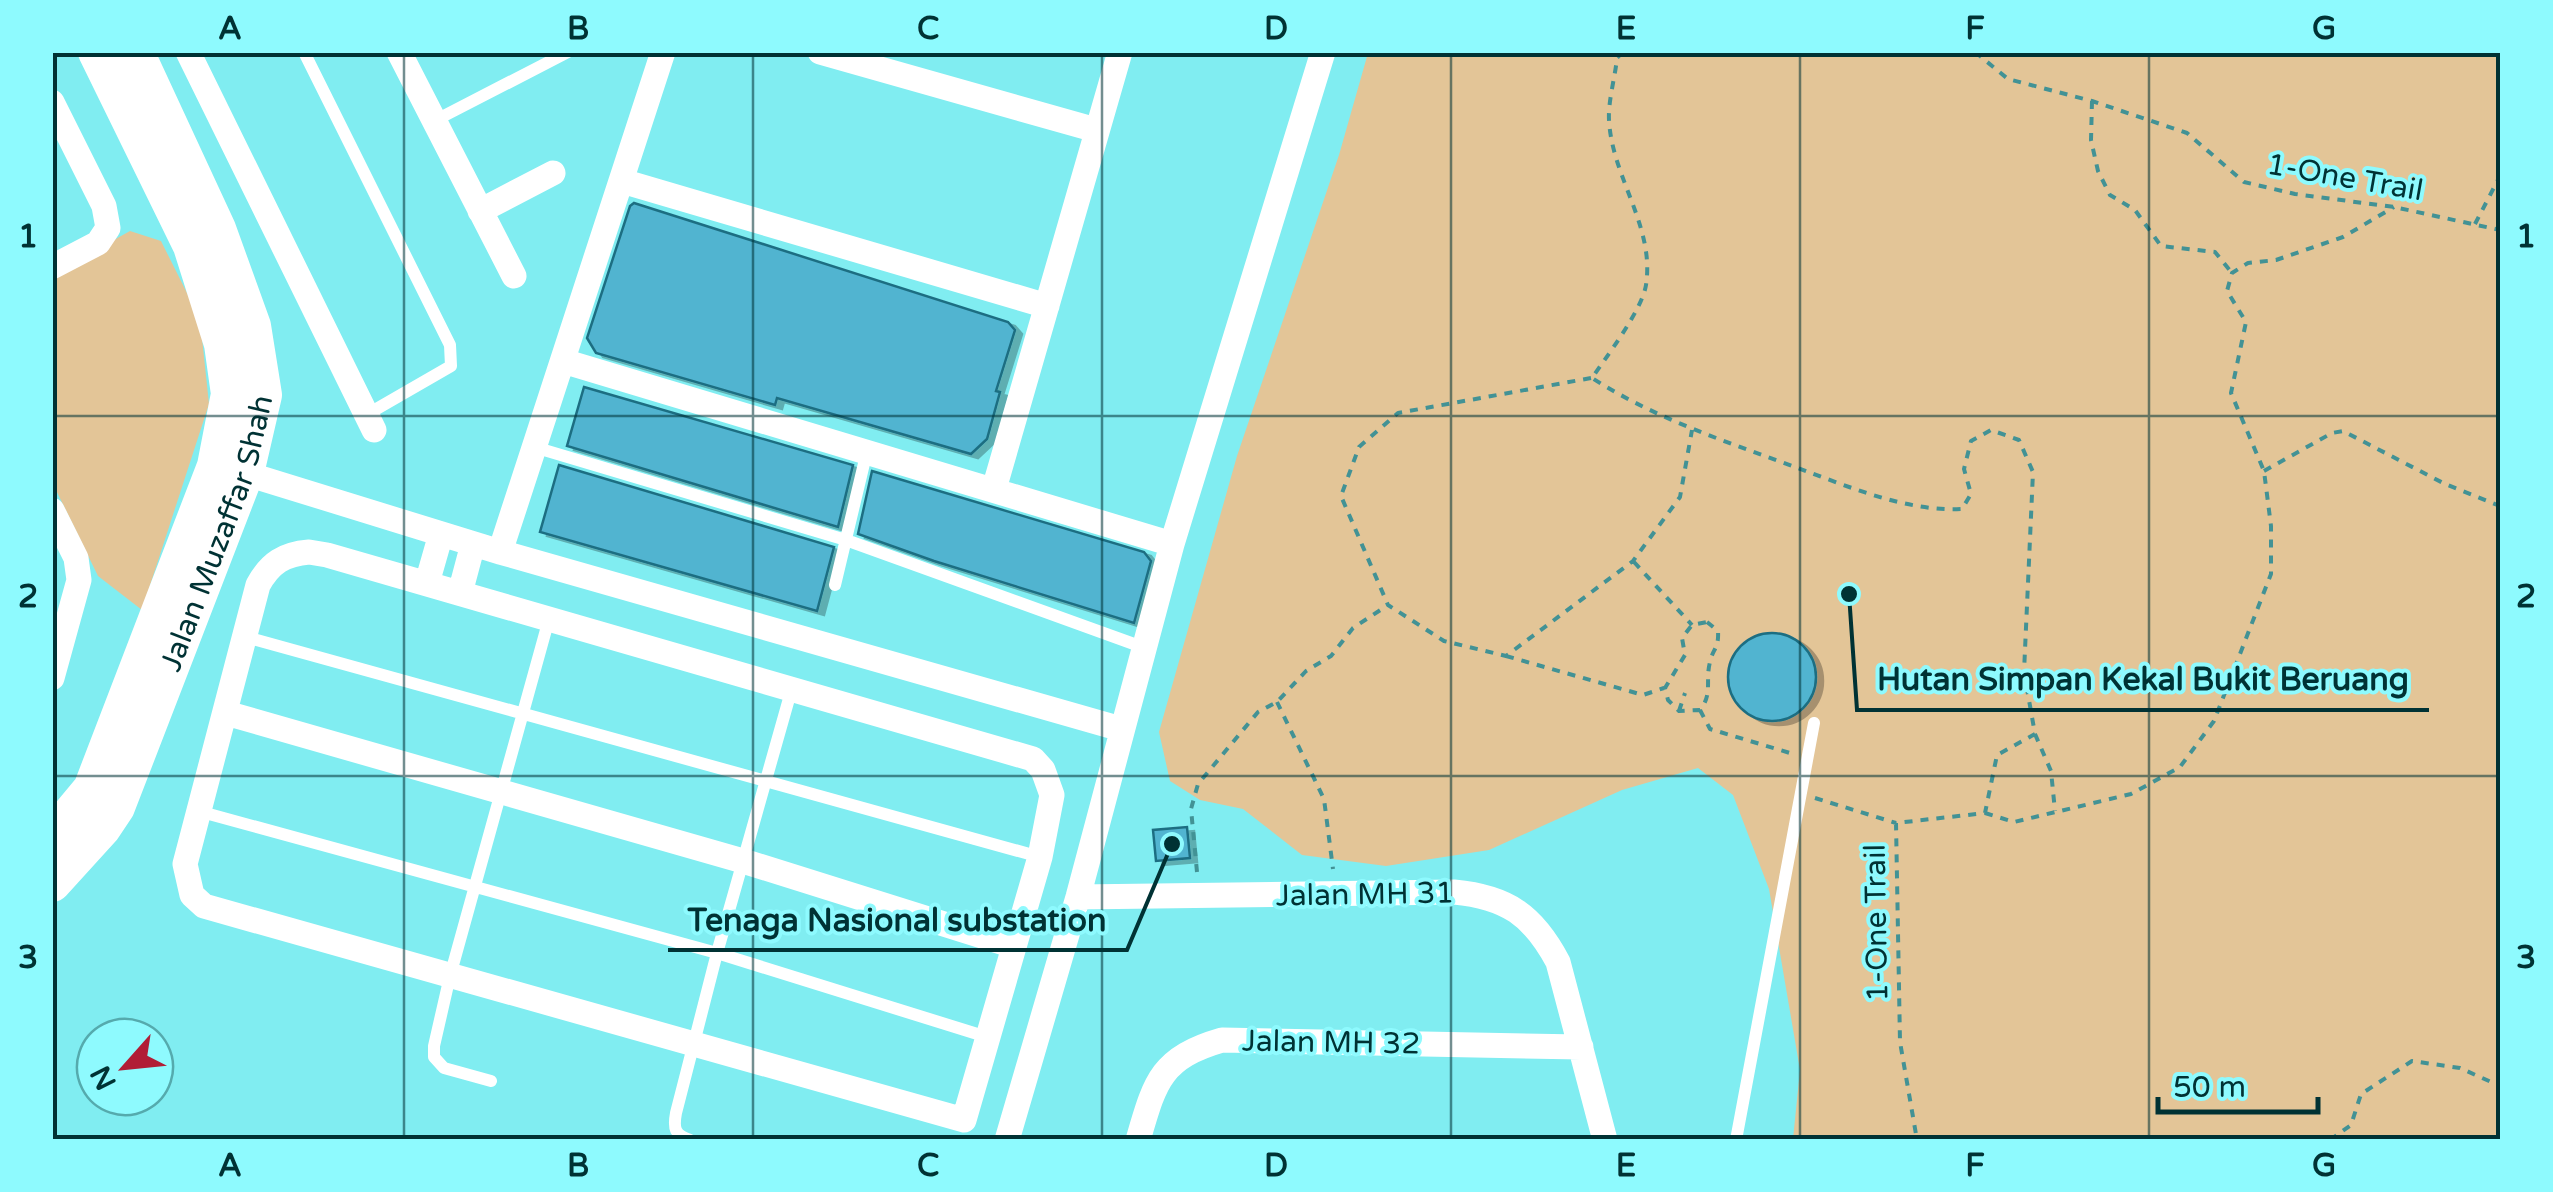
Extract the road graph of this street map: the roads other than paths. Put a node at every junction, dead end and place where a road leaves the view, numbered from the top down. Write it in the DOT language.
graph roads {
  1 [pos="98,52"];
  2 [pos="135,52"];
  3 [pos="188,52"];
  4 [pos="304,52"];
  5 [pos="400,52"];
  6 [pos="568,52"];
  7 [pos="663,52"];
  8 [pos="820,52"];
  9 [pos="1120,52"];
  10 [pos="1323,52"];
  11 [pos="52,102"];
  12 [pos="434,121"];
  13 [pos="1096,130"];
  14 [pos="553,173"];
  15 [pos="622,181"];
  16 [pos="480,211"];
  17 [pos="52,267"];
  18 [pos="514,276"];
  19 [pos="1047,306"];
  20 [pos="562,361"];
  21 [pos="370,422"];
  22 [pos="534,447"];
  23 [pos="866,452"];
  24 [pos="230,469"];
  25 [pos="994,489"];
  26 [pos="52,510"];
  27 [pos="441,534"];
  28 [pos="846,540"];
  29 [pos="473,544"];
  30 [pos="1172,544"];
  31 [pos="500,552"];
  32 [pos="428,584"];
  33 [pos="835,585"];
  34 [pos="460,593"];
  35 [pos="550,619"];
  36 [pos="246,636"];
  37 [pos="1144,648"];
  38 [pos="52,678"];
  39 [pos="792,688"];
  40 [pos="226,713"];
  41 [pos="523,715"];
  42 [pos="1814,723"];
  43 [pos="1121,729"];
  44 [pos="765,780"];
  45 [pos="503,792"];
  46 [pos="198,811"];
  47 [pos="52,837"];
  48 [pos="1040,858"];
  49 [pos="742,860"];
  50 [pos="52,884"];
  51 [pos="476,886"];
  52 [pos="1078,897"];
  53 [pos="1014,946"];
  54 [pos="717,952"];
  55 [pos="450,976"];
  56 [pos="987,1037"];
  57 [pos="692,1046"];
  58 [pos="1581,1047"];
  59 [pos="490,1082"];
  60 [pos="962,1130"];
  61 [pos="690,1140"];
  62 [pos="1007,1140"];
  63 [pos="1138,1140"];
  64 [pos="1605,1140"];
  65 [pos="1736,1140"];
  1 -- 24 [label="main road, Jalan Muzaffar Shah"];
  2 -- 24 [label="main road, Jalan Muzaffar Shah"];
  3 -- 21 [label="street"];
  4 -- 21 [label="lane"];
  5 -- 12 [label="street"];
  6 -- 12 [label="lane"];
  7 -- 15 [label="street"];
  8 -- 13 [label="street"];
  9 -- 13 [label="street"];
  10 -- 30 [label="street"];
  11 -- 17 [label="street"];
  12 -- 16 [label="street"];
  13 -- 19 [label="street"];
  14 -- 16 [label="street"];
  15 -- 19 [label="street"];
  15 -- 20 [label="street"];
  16 -- 18 [label="street"];
  19 -- 25 [label="street"];
  20 -- 22 [label="street"];
  20 -- 23 [label="street"];
  22 -- 28 [label="lane"];
  22 -- 31 [label="street"];
  23 -- 25 [label="street"];
  23 -- 28 [label="lane"];
  24 -- 27 [label="street"];
  24 -- 47 [label="main road, Jalan Muzaffar Shah"];
  24 -- 50 [label="main road, Jalan Muzaffar Shah"];
  25 -- 30 [label="street"];
  26 -- 38 [label="street"];
  27 -- 29 [label="street"];
  27 -- 32 [label="street"];
  28 -- 33 [label="lane"];
  28 -- 37 [label="lane"];
  29 -- 31 [label="street"];
  29 -- 34 [label="street"];
  30 -- 37 [label="street"];
  31 -- 43 [label="street"];
  32 -- 34 [label="street"];
  32 -- 36 [label="street"];
  34 -- 35 [label="street"];
  35 -- 39 [label="street"];
  35 -- 41 [label="lane"];
  36 -- 40 [label="street"];
  36 -- 41 [label="lane"];
  37 -- 43 [label="street"];
  39 -- 44 [label="lane"];
  39 -- 48 [label="street"];
  40 -- 45 [label="street"];
  40 -- 46 [label="street"];
  41 -- 44 [label="lane"];
  41 -- 45 [label="lane"];
  42 -- 65 [label="lane"];
  43 -- 52 [label="street"];
  44 -- 48 [label="lane"];
  44 -- 49 [label="lane"];
  45 -- 49 [label="street"];
  45 -- 51 [label="lane"];
  46 -- 51 [label="lane"];
  46 -- 55 [label="street"];
  48 -- 53 [label="street"];
  49 -- 53 [label="street"];
  49 -- 54 [label="lane"];
  51 -- 54 [label="lane"];
  51 -- 55 [label="lane"];
  52 -- 58 [label="street, Jalan MH 31"];
  52 -- 62 [label="street"];
  53 -- 56 [label="street"];
  54 -- 56 [label="lane"];
  54 -- 57 [label="lane"];
  55 -- 57 [label="street"];
  55 -- 59 [label="lane"];
  56 -- 60 [label="street"];
  57 -- 60 [label="street"];
  57 -- 61 [label="lane"];
  58 -- 63 [label="street, Jalan MH 32"];
  58 -- 64 [label="street, Jalan MH 31"];
}
